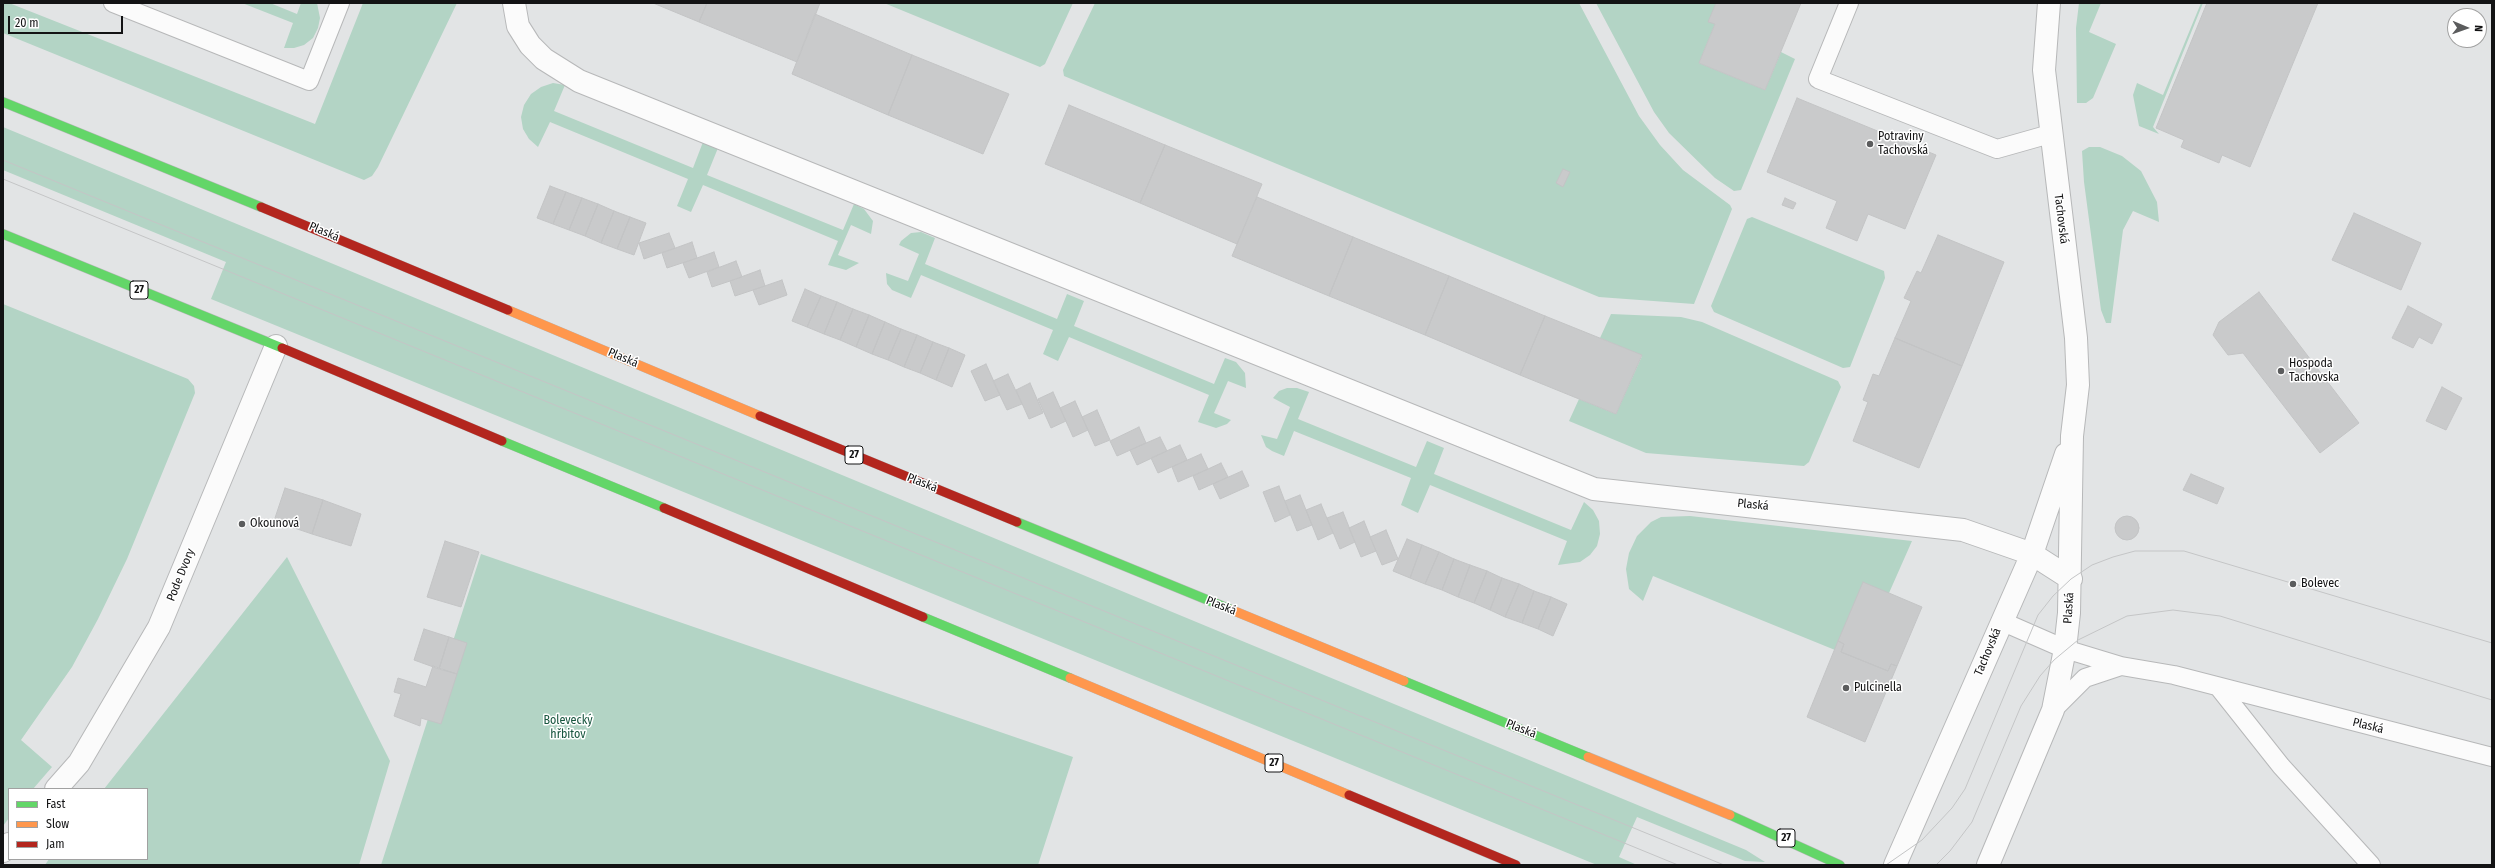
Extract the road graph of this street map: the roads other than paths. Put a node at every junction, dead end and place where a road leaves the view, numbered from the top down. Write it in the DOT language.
graph roads {
  1 [pos="113,3"];
  2 [pos="340,3"];
  3 [pos="514,3"];
  4 [pos="1849,3"];
  5 [pos="2049,3"];
  6 [pos="3,102"];
  7 [pos="2050,134"];
  8 [pos="3,234"];
  9 [pos="276,346"];
  10 [pos="2072,436"];
  11 [pos="2032,554"];
  12 [pos="2071,579"];
  13 [pos="2001,621"];
  14 [pos="2065,649"];
  15 [pos="2121,666"];
  16 [pos="2220,689"];
  17 [pos="2053,710"];
  18 [pos="2492,757"];
  19 [pos="57,788"];
  20 [pos="1516,865"];
  21 [pos="1840,865"];
  22 [pos="1895,865"];
  23 [pos="1988,865"];
  24 [pos="2371,865"];
  1 -- 2 [label="lane"];
  3 -- 11 [label="street, Plaská"];
  4 -- 7 [label="lane"];
  5 -- 7 [label="street, Tachovská"];
  6 -- 21 [label="main road, Plaská / 27"];
  7 -- 10 [label="street, Tachovská"];
  8 -- 9 [label="main road, 27"];
  9 -- 19 [label="street, Pode Dvory"];
  9 -- 20 [label="main road, 27"];
  10 -- 11 [label="street, Tachovská"];
  10 -- 12 [label="street, Tachovská"];
  11 -- 12 [label="street, Plaská"];
  11 -- 13 [label="street, Tachovská"];
  12 -- 14 [label="street, Plaská"];
  13 -- 14 [label="lane"];
  13 -- 22 [label="street, Tachovská"];
  14 -- 15 [label="lane, Plaská"];
  14 -- 17 [label="street, Plaská"];
  15 -- 16 [label="lane, Plaská"];
  15 -- 17 [label="lane, Plaská"];
  16 -- 18 [label="lane, Plaská"];
  16 -- 24 [label="lane"];
  17 -- 23 [label="street, Plaská"];
}
